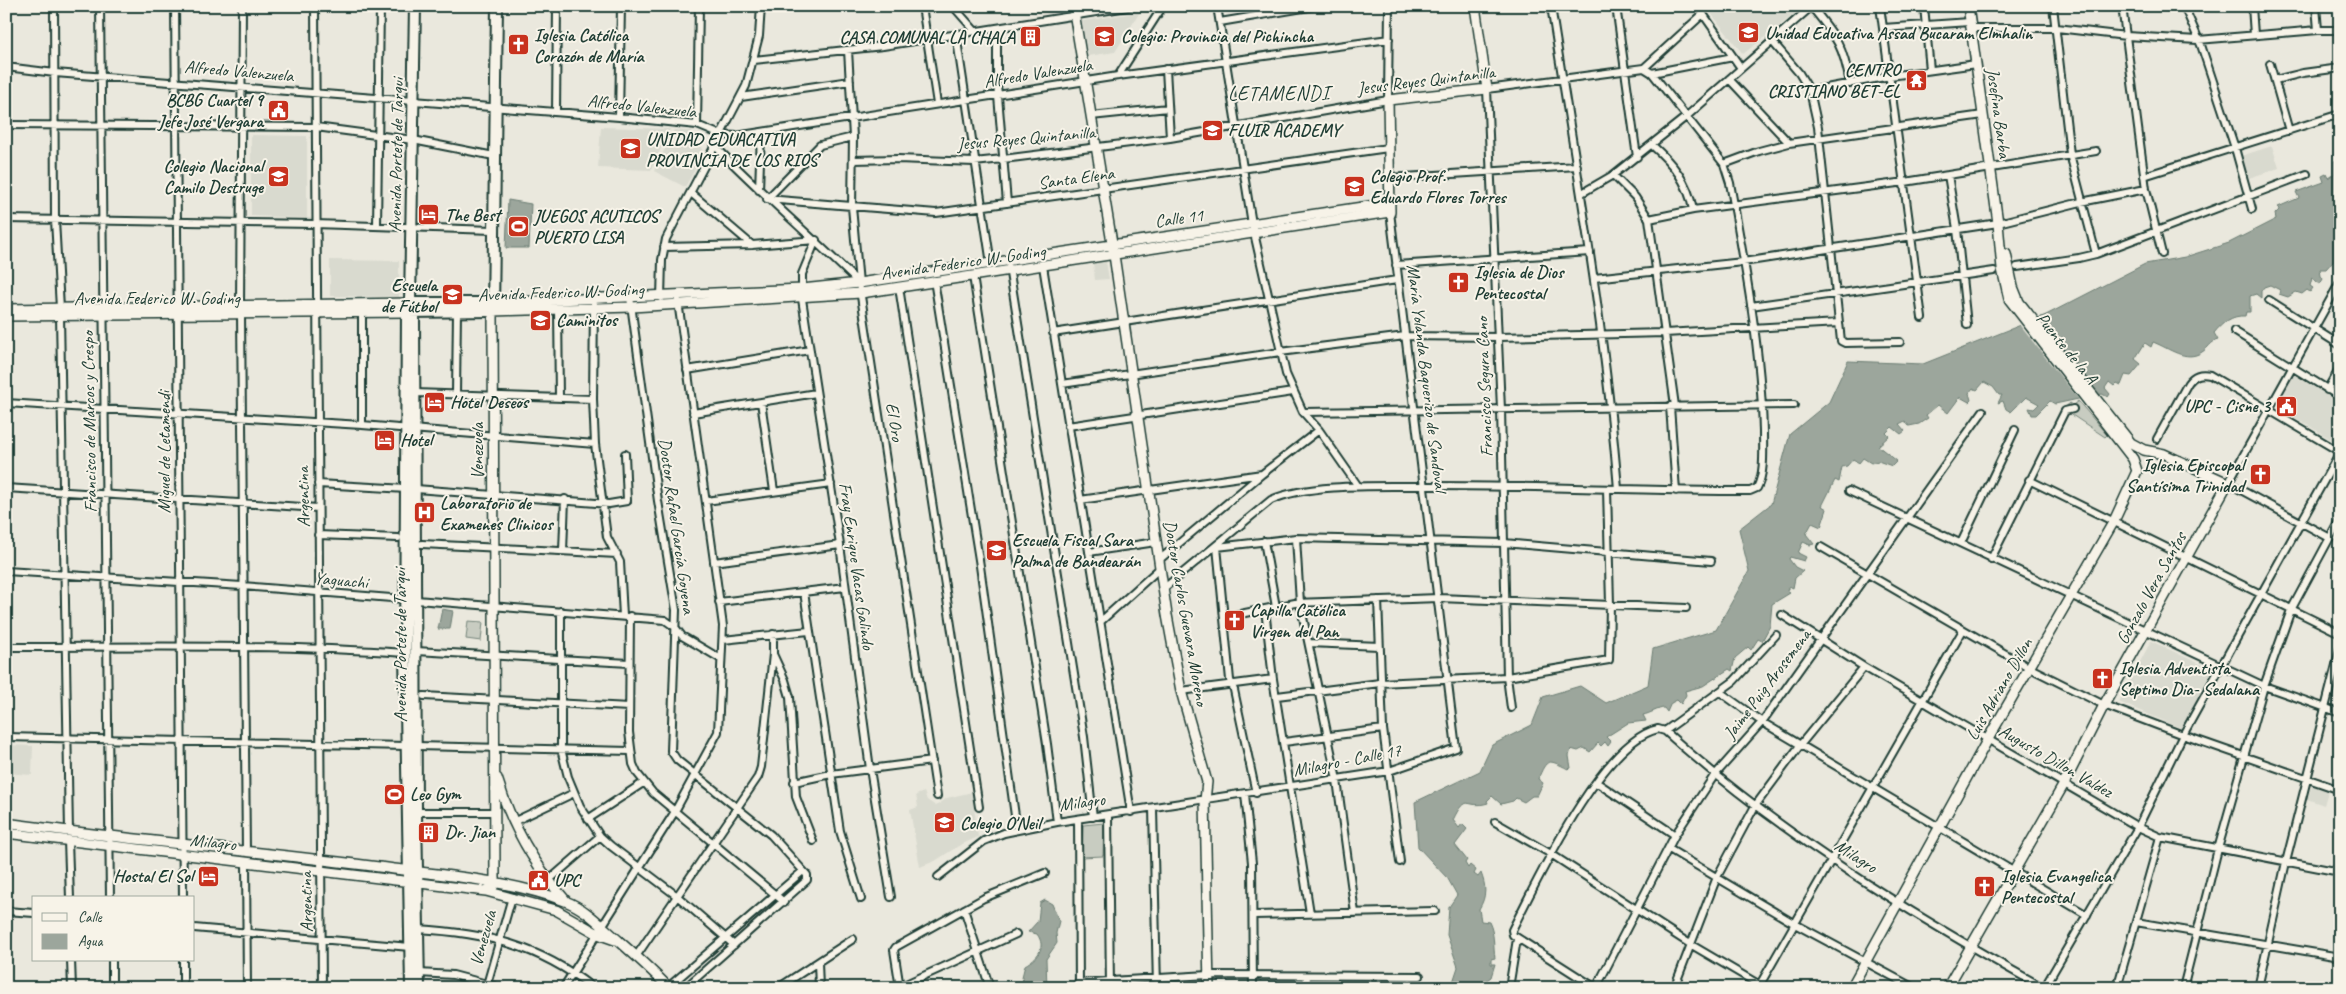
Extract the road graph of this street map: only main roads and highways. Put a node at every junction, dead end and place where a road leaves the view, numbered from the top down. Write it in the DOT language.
graph roads {
  1 [pos="415,6"];
  2 [pos="497,6"];
  3 [pos="493,307"];
  4 [pos="410,309"];
  5 [pos="411,430"];
  6 [pos="411,746"];
  7 [pos="412,877"];
  8 [pos="411,988"];
  9 [pos="419,988"];
  1 -- 4 [label="main road, Avenida Portete de Tarqui"];
  2 -- 3 [label="main road, Venezuela"];
  3 -- 4 [label="main road, Avenida Federico W. Goding"];
  3 -- 4 [label="main road, Avenida Federico W. Goding"];
  4 -- 5 [label="main road, Avenida Portete de Tarqui"];
  4 -- 5 [label="main road, Avenida Portete de Tarqui"];
  5 -- 6 [label="main road, Avenida Portete de Tarqui"];
  6 -- 7 [label="main road, Avenida Portete de Tarqui"];
  6 -- 7 [label="main road, Avenida Portete de Tarqui"];
  7 -- 8 [label="main road, Avenida Portete de Tarqui"];
  7 -- 9 [label="main road, Avenida Portete de Tarqui"];
}
